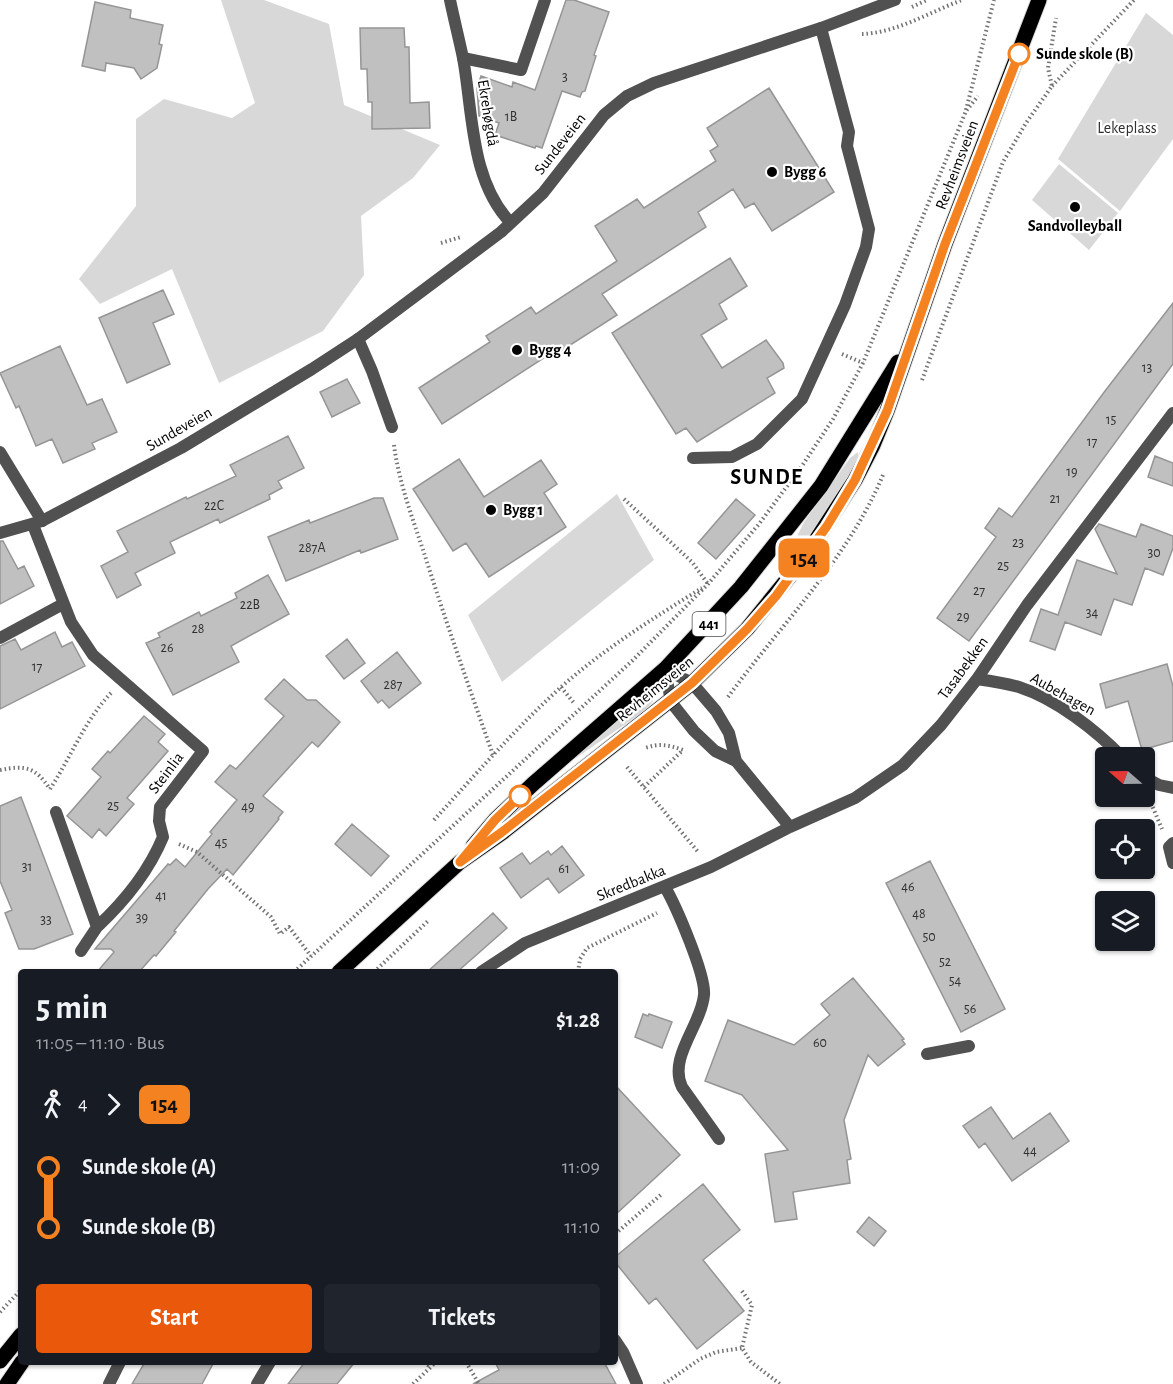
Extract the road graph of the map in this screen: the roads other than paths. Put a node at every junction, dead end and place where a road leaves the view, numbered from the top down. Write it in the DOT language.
graph roads {
  1 [pos="450,0"];
  2 [pos="545,0"];
  3 [pos="895,0"];
  4 [pos="1039,0"];
  5 [pos="870,5"];
  6 [pos="821,28"];
  7 [pos="463,58"];
  8 [pos="511,223"];
  9 [pos="358,339"];
  10 [pos="909,344"];
  11 [pos="1173,412"];
  12 [pos="392,428"];
  13 [pos="0,452"];
  14 [pos="693,458"];
  15 [pos="38,523"];
  16 [pos="0,533"];
  17 [pos="63,604"];
  18 [pos="0,638"];
  19 [pos="665,669"];
  20 [pos="977,680"];
  21 [pos="692,683"];
  22 [pos="671,702"];
  23 [pos="1113,747"];
  24 [pos="736,761"];
  25 [pos="1155,783"];
  26 [pos="1173,788"];
  27 [pos="56,812"];
  28 [pos="790,827"];
  29 [pos="1171,845"];
  30 [pos="460,862"];
  31 [pos="1173,863"];
  32 [pos="665,887"];
  33 [pos="97,927"];
  34 [pos="81,951"];
  35 [pos="342,969"];
  36 [pos="487,969"];
  37 [pos="969,1046"];
  38 [pos="927,1054"];
  39 [pos="719,1138"];
  40 [pos="18,1339"];
  41 [pos="618,1344"];
  42 [pos="0,1361"];
  43 [pos="20,1365"];
  44 [pos="118,1365"];
  45 [pos="268,1365"];
  46 [pos="8,1384"];
  47 [pos="109,1384"];
  48 [pos="256,1384"];
  49 [pos="637,1384"];
  1 -- 7 [label="street, Ekrehøgdå"];
  2 -- 7 [label="street"];
  3 -- 5 [label="street, Sundeveien"];
  4 -- 10 [label="main road, Revheimsveien / 441"];
  5 -- 6 [label="street, Sundeveien"];
  6 -- 8 [label="street, Sundeveien"];
  6 -- 14 [label="street"];
  7 -- 8 [label="street, Ekrehøgdå"];
  8 -- 9 [label="street, Sundeveien"];
  9 -- 12 [label="street"];
  9 -- 15 [label="street, Sundeveien"];
  10 -- 19 [label="main road, Revheimsveien / 441"];
  10 -- 21 [label="main road, Revheimsveien / 441"];
  11 -- 20 [label="street, Tasabekken"];
  13 -- 15 [label="street"];
  15 -- 16 [label="street, Sundeveien"];
  15 -- 17 [label="street, Steinlia"];
  17 -- 18 [label="street"];
  17 -- 33 [label="street, Steinlia"];
  19 -- 21 [label="street"];
  19 -- 22 [label="street"];
  19 -- 30 [label="main road, Revheimsveien / 441"];
  20 -- 23 [label="street, Aubehagen"];
  20 -- 28 [label="street, Tasabekken"];
  21 -- 22 [label="main road, Revheimsveien / 441"];
  21 -- 24 [label="street"];
  22 -- 24 [label="street"];
  22 -- 30 [label="main road, Revheimsveien / 441"];
  24 -- 28 [label="street"];
  25 -- 26 [label="street"];
  27 -- 33 [label="street"];
  28 -- 32 [label="street, Skredbakka"];
  29 -- 31 [label="street"];
  30 -- 35 [label="main road, Revheimsveien / 441"];
  32 -- 36 [label="street, Skredbakka"];
  32 -- 39 [label="street"];
  33 -- 34 [label="street"];
  37 -- 38 [label="street"];
  40 -- 42 [label="main road"];
  41 -- 49 [label="street"];
  43 -- 46 [label="main road"];
  44 -- 47 [label="street"];
  45 -- 48 [label="street"];
}
